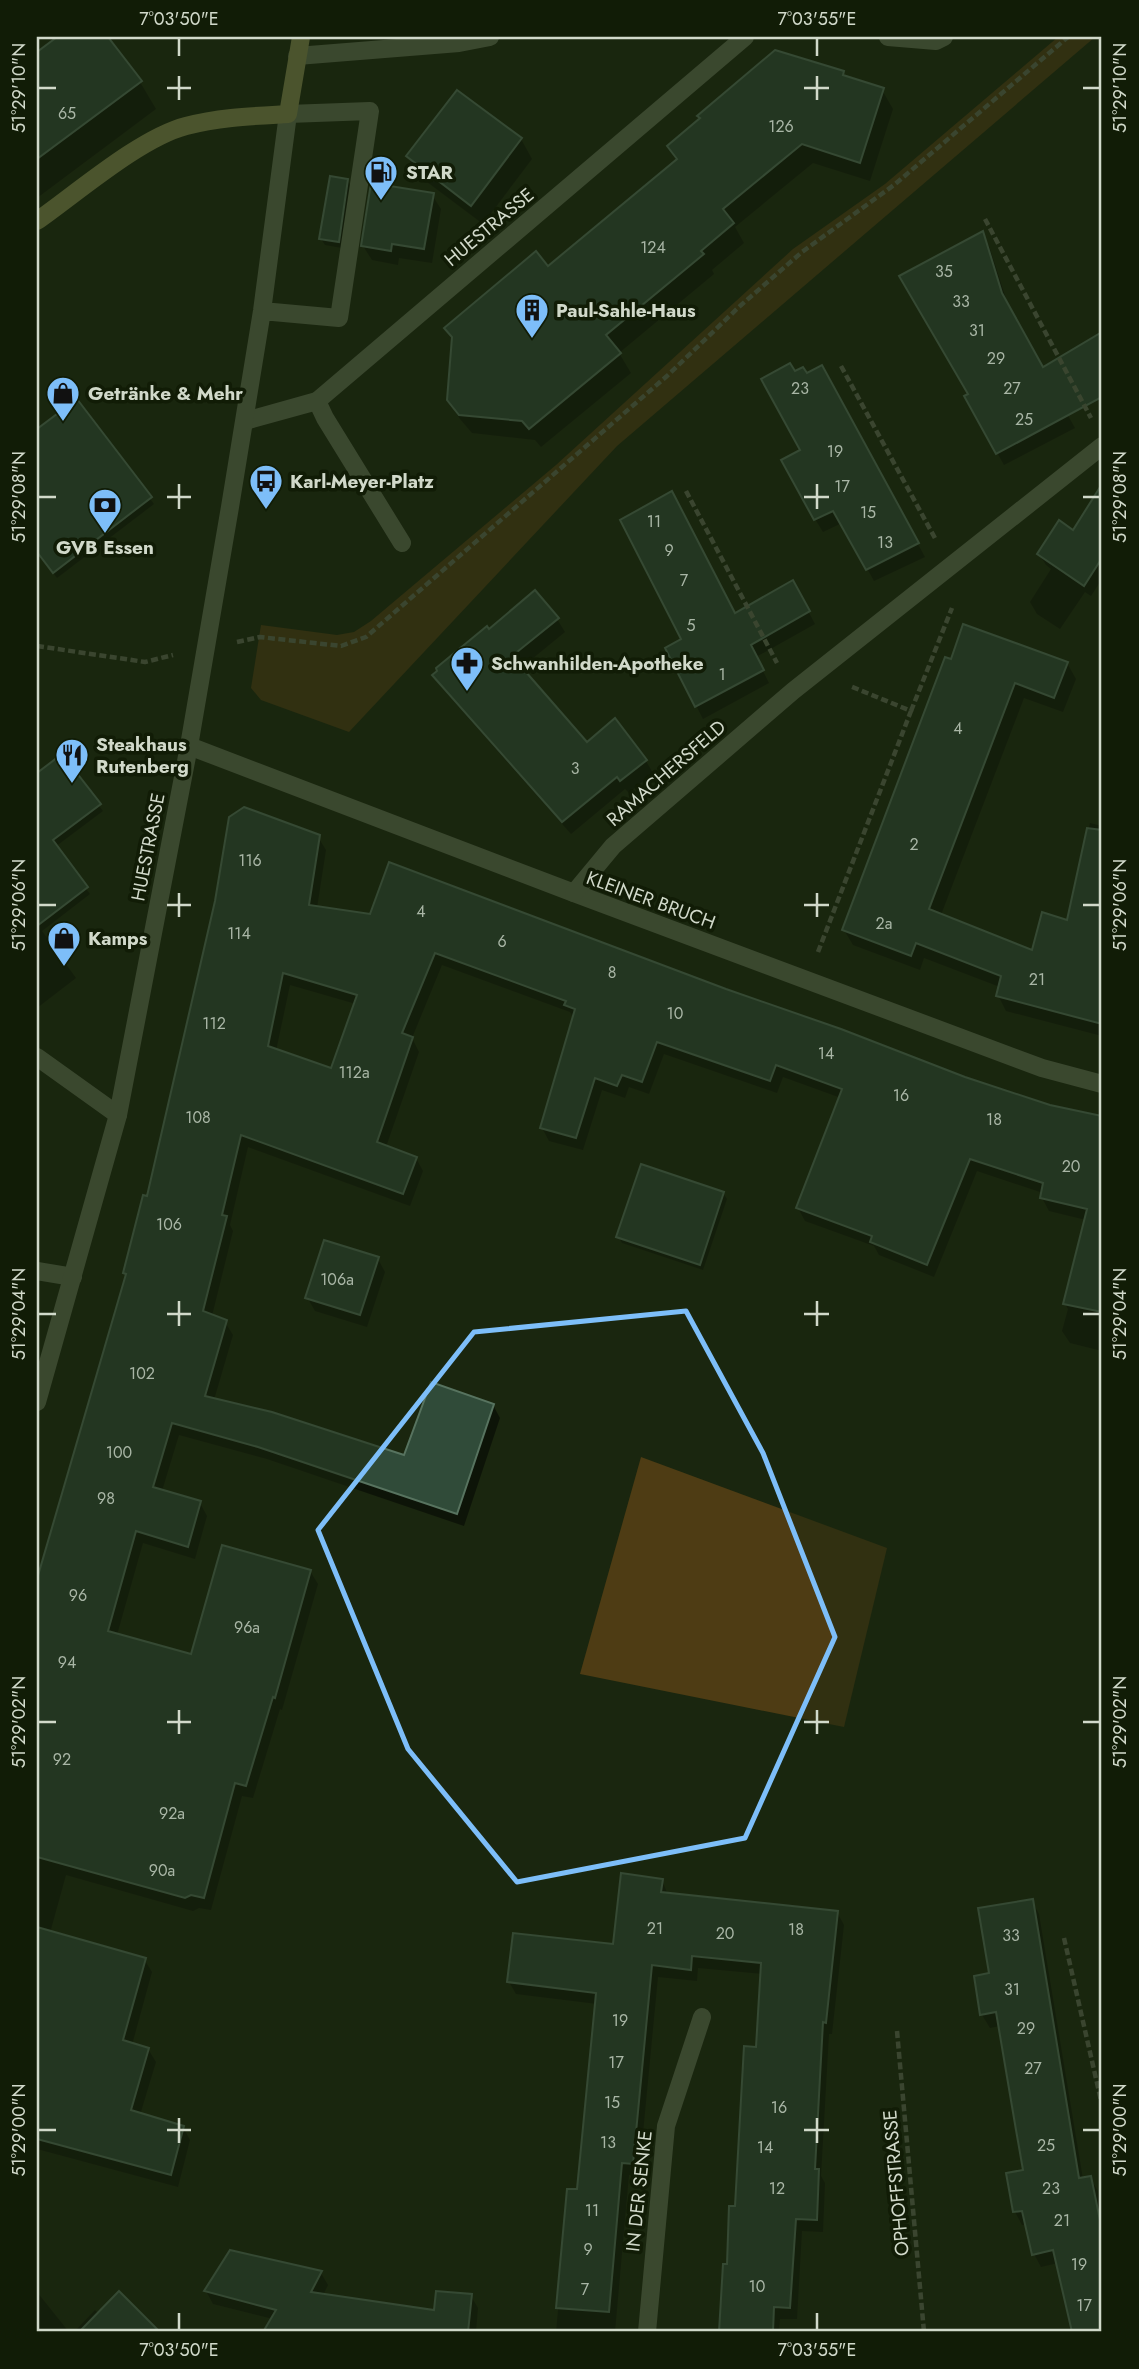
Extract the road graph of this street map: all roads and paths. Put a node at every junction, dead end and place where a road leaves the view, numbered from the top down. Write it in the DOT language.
graph roads {
  1 [pos="300,37"];
  2 [pos="490,37"];
  3 [pos="745,37"];
  4 [pos="888,37"];
  5 [pos="944,37"];
  6 [pos="1068,37"];
  7 [pos="297,56"];
  8 [pos="288,114"];
  9 [pos="985,219"];
  10 [pos="37,221"];
  11 [pos="262,311"];
  12 [pos="841,366"];
  13 [pos="317,401"];
  14 [pos="245,421"];
  15 [pos="1096,426"];
  16 [pos="1102,446"];
  17 [pos="686,491"];
  18 [pos="402,543"];
  19 [pos="950,566"];
  20 [pos="37,646"];
  21 [pos="205,648"];
  22 [pos="817,673"];
  23 [pos="793,691"];
  24 [pos="911,711"];
  25 [pos="189,746"];
  26 [pos="574,893"];
  27 [pos="807,980"];
  28 [pos="37,1057"];
  29 [pos="1102,1084"];
  30 [pos="118,1115"];
  31 [pos="37,1271"];
  32 [pos="74,1277"];
  33 [pos="37,1402"];
  34 [pos="1064,1938"];
  35 [pos="702,2017"];
  36 [pos="897,2031"];
  37 [pos="1102,2105"];
  38 [pos="647,2332"];
  39 [pos="924,2332"];
  1 -- 7 [label="main road, HUESTRASSE"];
  2 -- 7 [label="street"];
  3 -- 13 [label="street, HUESTRASSE"];
  4 -- 5 [label="street"];
  6 -- 21 [label="path"];
  7 -- 8 [label="main road, HUESTRASSE"];
  8 -- 10 [label="main road"];
  8 -- 11 [label="street, HUESTRASSE"];
  8 -- 11 [label="street"];
  9 -- 15 [label="path"];
  11 -- 14 [label="street, HUESTRASSE"];
  12 -- 19 [label="path"];
  13 -- 14 [label="street, HUESTRASSE"];
  13 -- 18 [label="street"];
  14 -- 21 [label="street, HUESTRASSE"];
  16 -- 19 [label="street, RAMACHERSFELD"];
  17 -- 23 [label="path"];
  19 -- 22 [label="street, RAMACHERSFELD"];
  19 -- 24 [label="path"];
  20 -- 21 [label="path"];
  21 -- 25 [label="street, HUESTRASSE"];
  22 -- 23 [label="street, RAMACHERSFELD"];
  22 -- 24 [label="path"];
  23 -- 26 [label="street, RAMACHERSFELD"];
  24 -- 27 [label="path"];
  25 -- 26 [label="street, KLEINER BRUCH"];
  25 -- 30 [label="street, HUESTRASSE"];
  26 -- 27 [label="street, KLEINER BRUCH"];
  27 -- 29 [label="street, KLEINER BRUCH"];
  28 -- 30 [label="street"];
  30 -- 32 [label="street, HUESTRASSE"];
  31 -- 32 [label="street"];
  32 -- 33 [label="street, HUESTRASSE"];
  34 -- 37 [label="path"];
  35 -- 38 [label="street, IN DER SENKE"];
  36 -- 39 [label="path, OPHOFFSTRASSE"];
}
